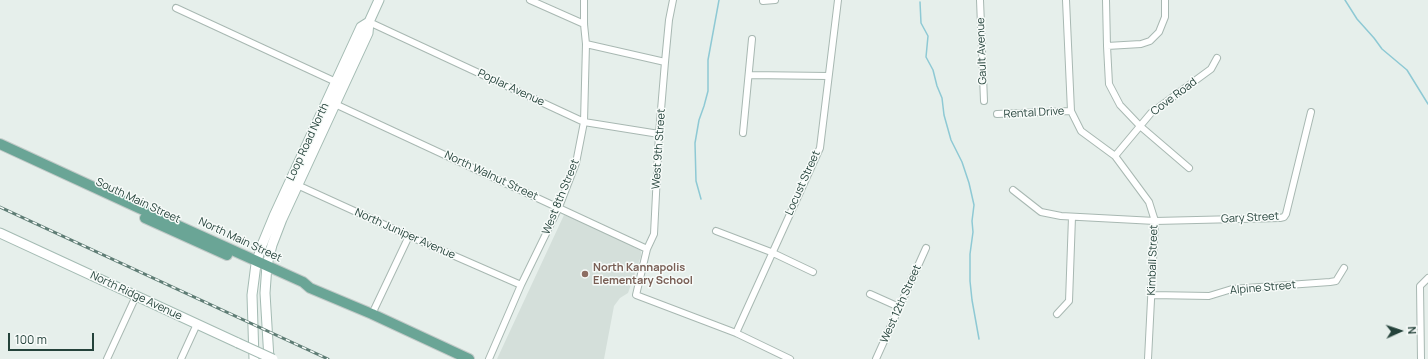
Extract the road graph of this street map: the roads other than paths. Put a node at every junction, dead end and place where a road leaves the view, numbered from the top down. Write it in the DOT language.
graph roads {
  1 [pos="379,0"];
  2 [pos="530,0"];
  3 [pos="584,0"];
  4 [pos="673,0"];
  5 [pos="775,0"];
  6 [pos="838,0"];
  7 [pos="980,0"];
  8 [pos="1066,0"];
  9 [pos="1106,0"];
  10 [pos="1165,0"];
  11 [pos="763,1"];
  12 [pos="176,8"];
  13 [pos="370,22"];
  14 [pos="584,24"];
  15 [pos="752,39"];
  16 [pos="586,44"];
  17 [pos="1107,46"];
  18 [pos="1217,58"];
  19 [pos="665,62"];
  20 [pos="748,75"];
  21 [pos="828,76"];
  22 [pos="336,82"];
  23 [pos="984,101"];
  24 [pos="335,104"];
  25 [pos="1071,111"];
  26 [pos="1310,112"];
  27 [pos="996,114"];
  28 [pos="584,122"];
  29 [pos="1140,126"];
  30 [pos="742,133"];
  31 [pos="660,134"];
  32 [pos="0,144"];
  33 [pos="0,151"];
  34 [pos="1115,156"];
  35 [pos="1189,168"];
  36 [pos="294,183"];
  37 [pos="1013,190"];
  38 [pos="559,207"];
  39 [pos="1072,217"];
  40 [pos="1155,221"];
  41 [pos="716,231"];
  42 [pos="0,233"];
  43 [pos="408,236"];
  44 [pos="926,248"];
  45 [pos="647,249"];
  46 [pos="771,252"];
  47 [pos="256,264"];
  48 [pos="1344,268"];
  49 [pos="266,269"];
  50 [pos="813,272"];
  51 [pos="1428,278"];
  52 [pos="521,285"];
  53 [pos="870,294"];
  54 [pos="1152,295"];
  55 [pos="136,296"];
  56 [pos="899,307"];
  57 [pos="372,314"];
  58 [pos="1057,314"];
  59 [pos="197,324"];
  60 [pos="736,333"];
  61 [pos="107,359"];
  62 [pos="181,359"];
  63 [pos="254,359"];
  64 [pos="269,359"];
  65 [pos="273,359"];
  66 [pos="468,359"];
  67 [pos="489,359"];
  68 [pos="790,359"];
  69 [pos="876,359"];
  70 [pos="1148,359"];
  71 [pos="1421,359"];
  1 -- 13 [label="main road, Loop Road North"];
  2 -- 14 [label="street"];
  3 -- 14 [label="street, West 8th Street"];
  4 -- 19 [label="street, West 9th Street"];
  5 -- 11 [label="street"];
  6 -- 21 [label="street, Locust Street"];
  7 -- 23 [label="street, Gault Avenue"];
  8 -- 25 [label="street, Kimball Street"];
  9 -- 17 [label="street"];
  10 -- 17 [label="street"];
  12 -- 22 [label="street"];
  13 -- 22 [label="main road, Loop Road North"];
  13 -- 24 [label="main road, Loop Road North"];
  13 -- 28 [label="street, Poplar Avenue"];
  14 -- 16 [label="street, West 8th Street"];
  15 -- 20 [label="street"];
  16 -- 19 [label="street"];
  16 -- 28 [label="street, West 8th Street"];
  17 -- 29 [label="street"];
  18 -- 29 [label="street, Cove Road"];
  19 -- 31 [label="street, West 9th Street"];
  20 -- 21 [label="street"];
  20 -- 30 [label="street"];
  21 -- 46 [label="street, Locust Street"];
  22 -- 36 [label="main road, Loop Road North"];
  24 -- 36 [label="main road, Loop Road North"];
  24 -- 38 [label="street, North Walnut Street"];
  25 -- 27 [label="street, Rental Drive"];
  25 -- 34 [label="street, Kimball Street"];
  26 -- 40 [label="street, Gary Street"];
  28 -- 31 [label="street, Poplar Avenue"];
  28 -- 38 [label="street, West 8th Street"];
  29 -- 34 [label="street, Cove Road"];
  29 -- 35 [label="street"];
  31 -- 45 [label="street, West 9th Street"];
  32 -- 47 [label="main road, North Main Street"];
  33 -- 47 [label="main road, South Main Street"];
  34 -- 40 [label="street, Kimball Street"];
  36 -- 43 [label="street, North Juniper Avenue"];
  36 -- 47 [label="main road, Loop Road North"];
  36 -- 49 [label="main road, Loop Road North"];
  37 -- 39 [label="street"];
  38 -- 45 [label="street, North Walnut Street"];
  38 -- 52 [label="street, West 8th Street"];
  39 -- 40 [label="street"];
  39 -- 58 [label="street"];
  40 -- 54 [label="street, Kimball Street"];
  41 -- 46 [label="street"];
  42 -- 55 [label="main road, North Ridge Avenue"];
  43 -- 52 [label="street, North Juniper Avenue"];
  43 -- 57 [label="street"];
  44 -- 56 [label="street, West 12th Street"];
  45 -- 60 [label="street, West 9th Street"];
  46 -- 50 [label="street"];
  46 -- 60 [label="street, Locust Street"];
  47 -- 49 [label="main road, North Main Street"];
  47 -- 63 [label="main road, Loop Road North"];
  48 -- 54 [label="street, Alpine Street"];
  49 -- 57 [label="main road"];
  49 -- 64 [label="main road, Loop Road North"];
  51 -- 71 [label="street"];
  52 -- 67 [label="street, West 8th Street"];
  53 -- 56 [label="street"];
  54 -- 70 [label="street, Kimball Street"];
  55 -- 59 [label="main road, North Ridge Avenue"];
  55 -- 61 [label="street"];
  56 -- 69 [label="street, West 12th Street"];
  57 -- 66 [label="main road"];
  59 -- 62 [label="street"];
  59 -- 65 [label="main road, North Ridge Avenue, bridge"];
  60 -- 68 [label="street"];
}
